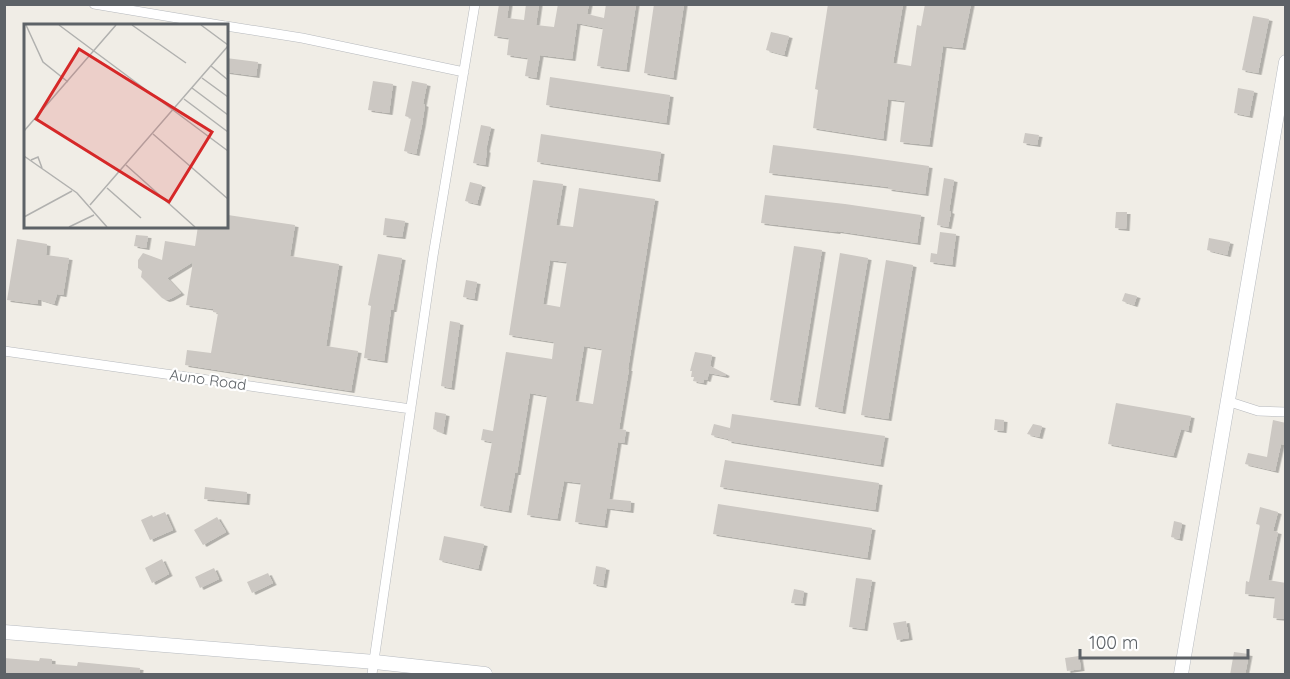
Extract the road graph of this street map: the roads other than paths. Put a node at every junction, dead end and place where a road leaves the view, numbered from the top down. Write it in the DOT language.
graph roads {
  1 [pos="94,4"];
  2 [pos="475,4"];
  3 [pos="214,24"];
  4 [pos="228,26"];
  5 [pos="1286,62"];
  6 [pos="464,72"];
  7 [pos="4,351"];
  8 [pos="1227,401"];
  9 [pos="411,409"];
  10 [pos="1286,412"];
  11 [pos="4,632"];
  12 [pos="374,668"];
  13 [pos="485,675"];
  14 [pos="1181,675"];
  1 -- 3 [label="street"];
  2 -- 6 [label="street"];
  4 -- 6 [label="street"];
  5 -- 8 [label="street"];
  6 -- 9 [label="street"];
  7 -- 9 [label="street, Auno Road"];
  8 -- 10 [label="street"];
  8 -- 14 [label="street"];
  9 -- 12 [label="street"];
  11 -- 12 [label="street"];
  12 -- 13 [label="street"];
}
